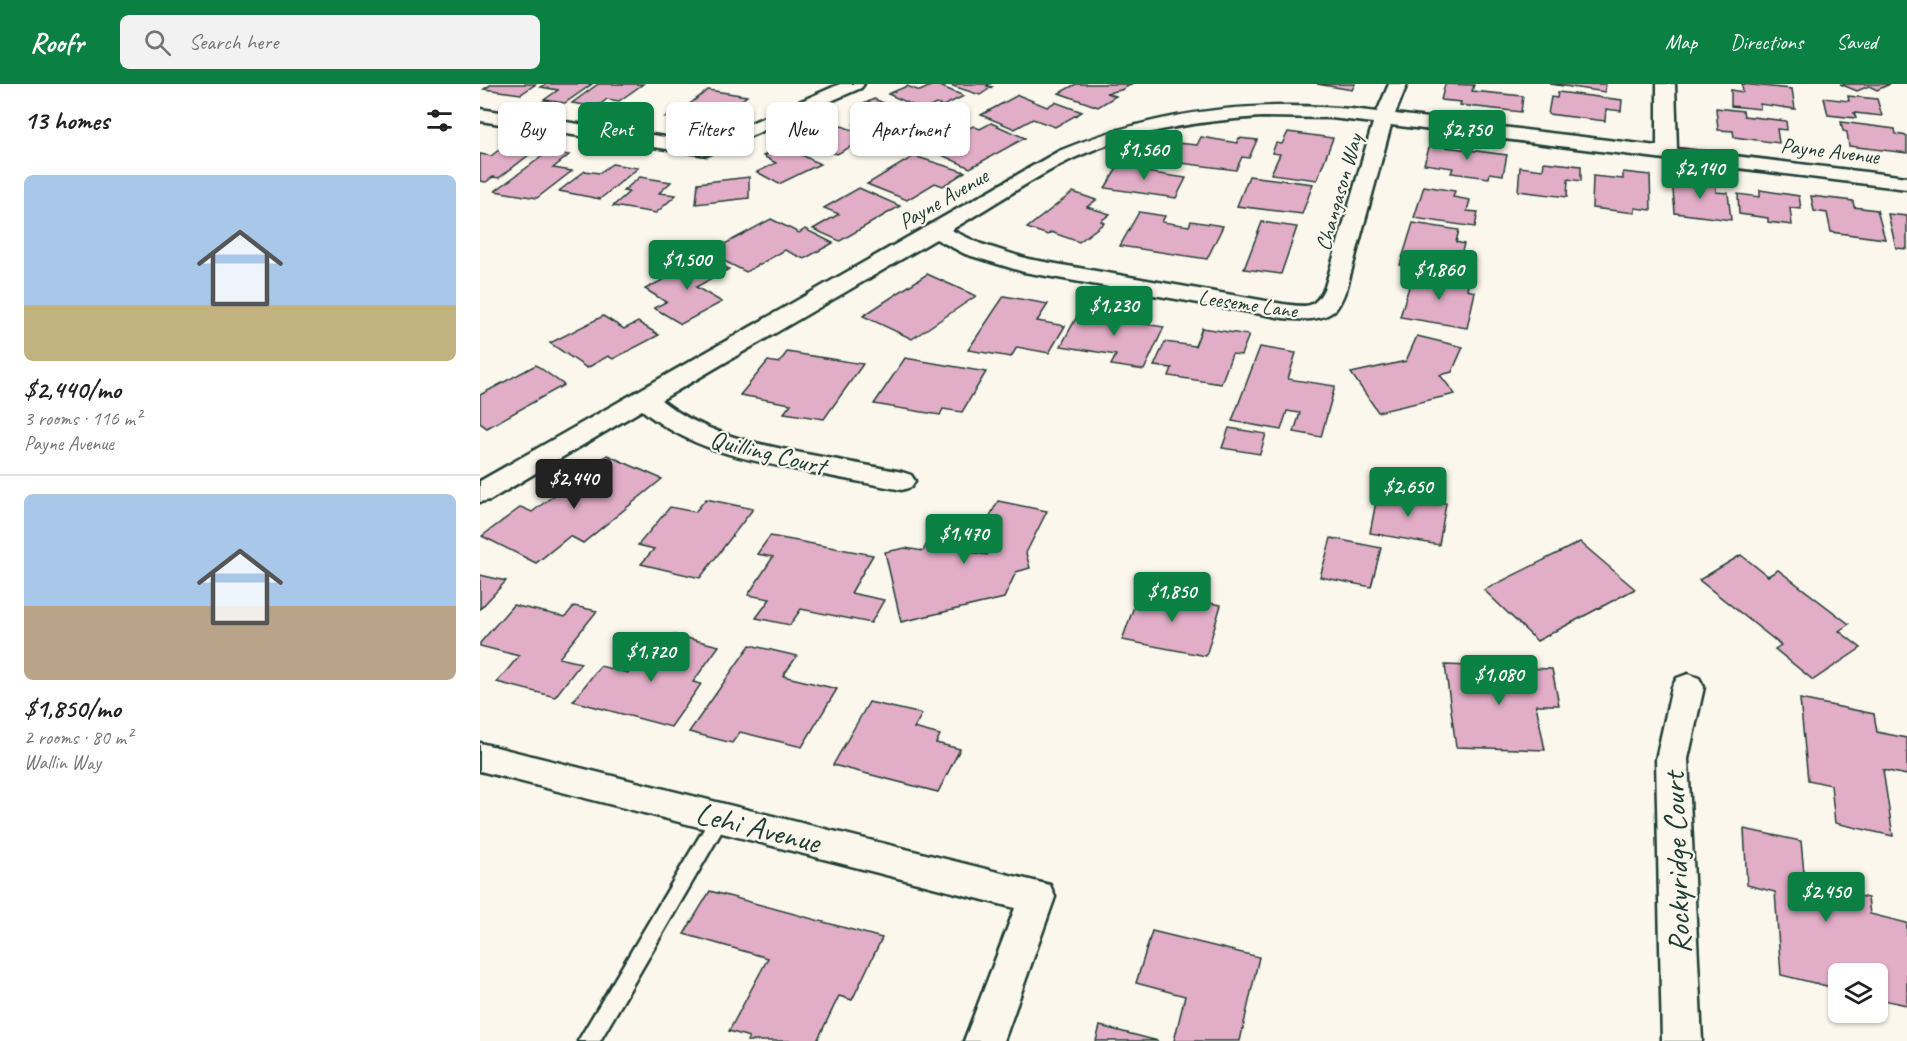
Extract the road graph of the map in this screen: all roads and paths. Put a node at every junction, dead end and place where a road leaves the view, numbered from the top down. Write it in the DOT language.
graph roads {
  1 [pos="855,84"];
  2 [pos="1398,84"];
  3 [pos="1666,84"];
  4 [pos="480,115"];
  5 [pos="1384,118"];
  6 [pos="1667,154"];
  7 [pos="1907,183"];
  8 [pos="935,231"];
  9 [pos="1319,309"];
  10 [pos="644,399"];
  11 [pos="902,481"];
  12 [pos="480,493"];
  13 [pos="1688,687"];
  14 [pos="480,757"];
  15 [pos="720,818"];
  16 [pos="588,1041"];
  17 [pos="984,1041"];
  18 [pos="1682,1041"];
  1 -- 4 [label="street"];
  2 -- 5 [label="street, Changason Way"];
  3 -- 6 [label="street"];
  5 -- 6 [label="street, Payne Avenue"];
  5 -- 8 [label="street, Payne Avenue"];
  5 -- 9 [label="street, Changason Way"];
  6 -- 7 [label="street, Payne Avenue"];
  8 -- 9 [label="street, Leeseme Lane"];
  8 -- 10 [label="street, Payne Avenue"];
  10 -- 11 [label="street, Quilling Court"];
  10 -- 12 [label="street, Payne Avenue"];
  13 -- 18 [label="street, Rockyridge Court"];
  14 -- 15 [label="street, Lehi Avenue"];
  15 -- 16 [label="lane"];
  15 -- 17 [label="street, Lehi Avenue"];
}
